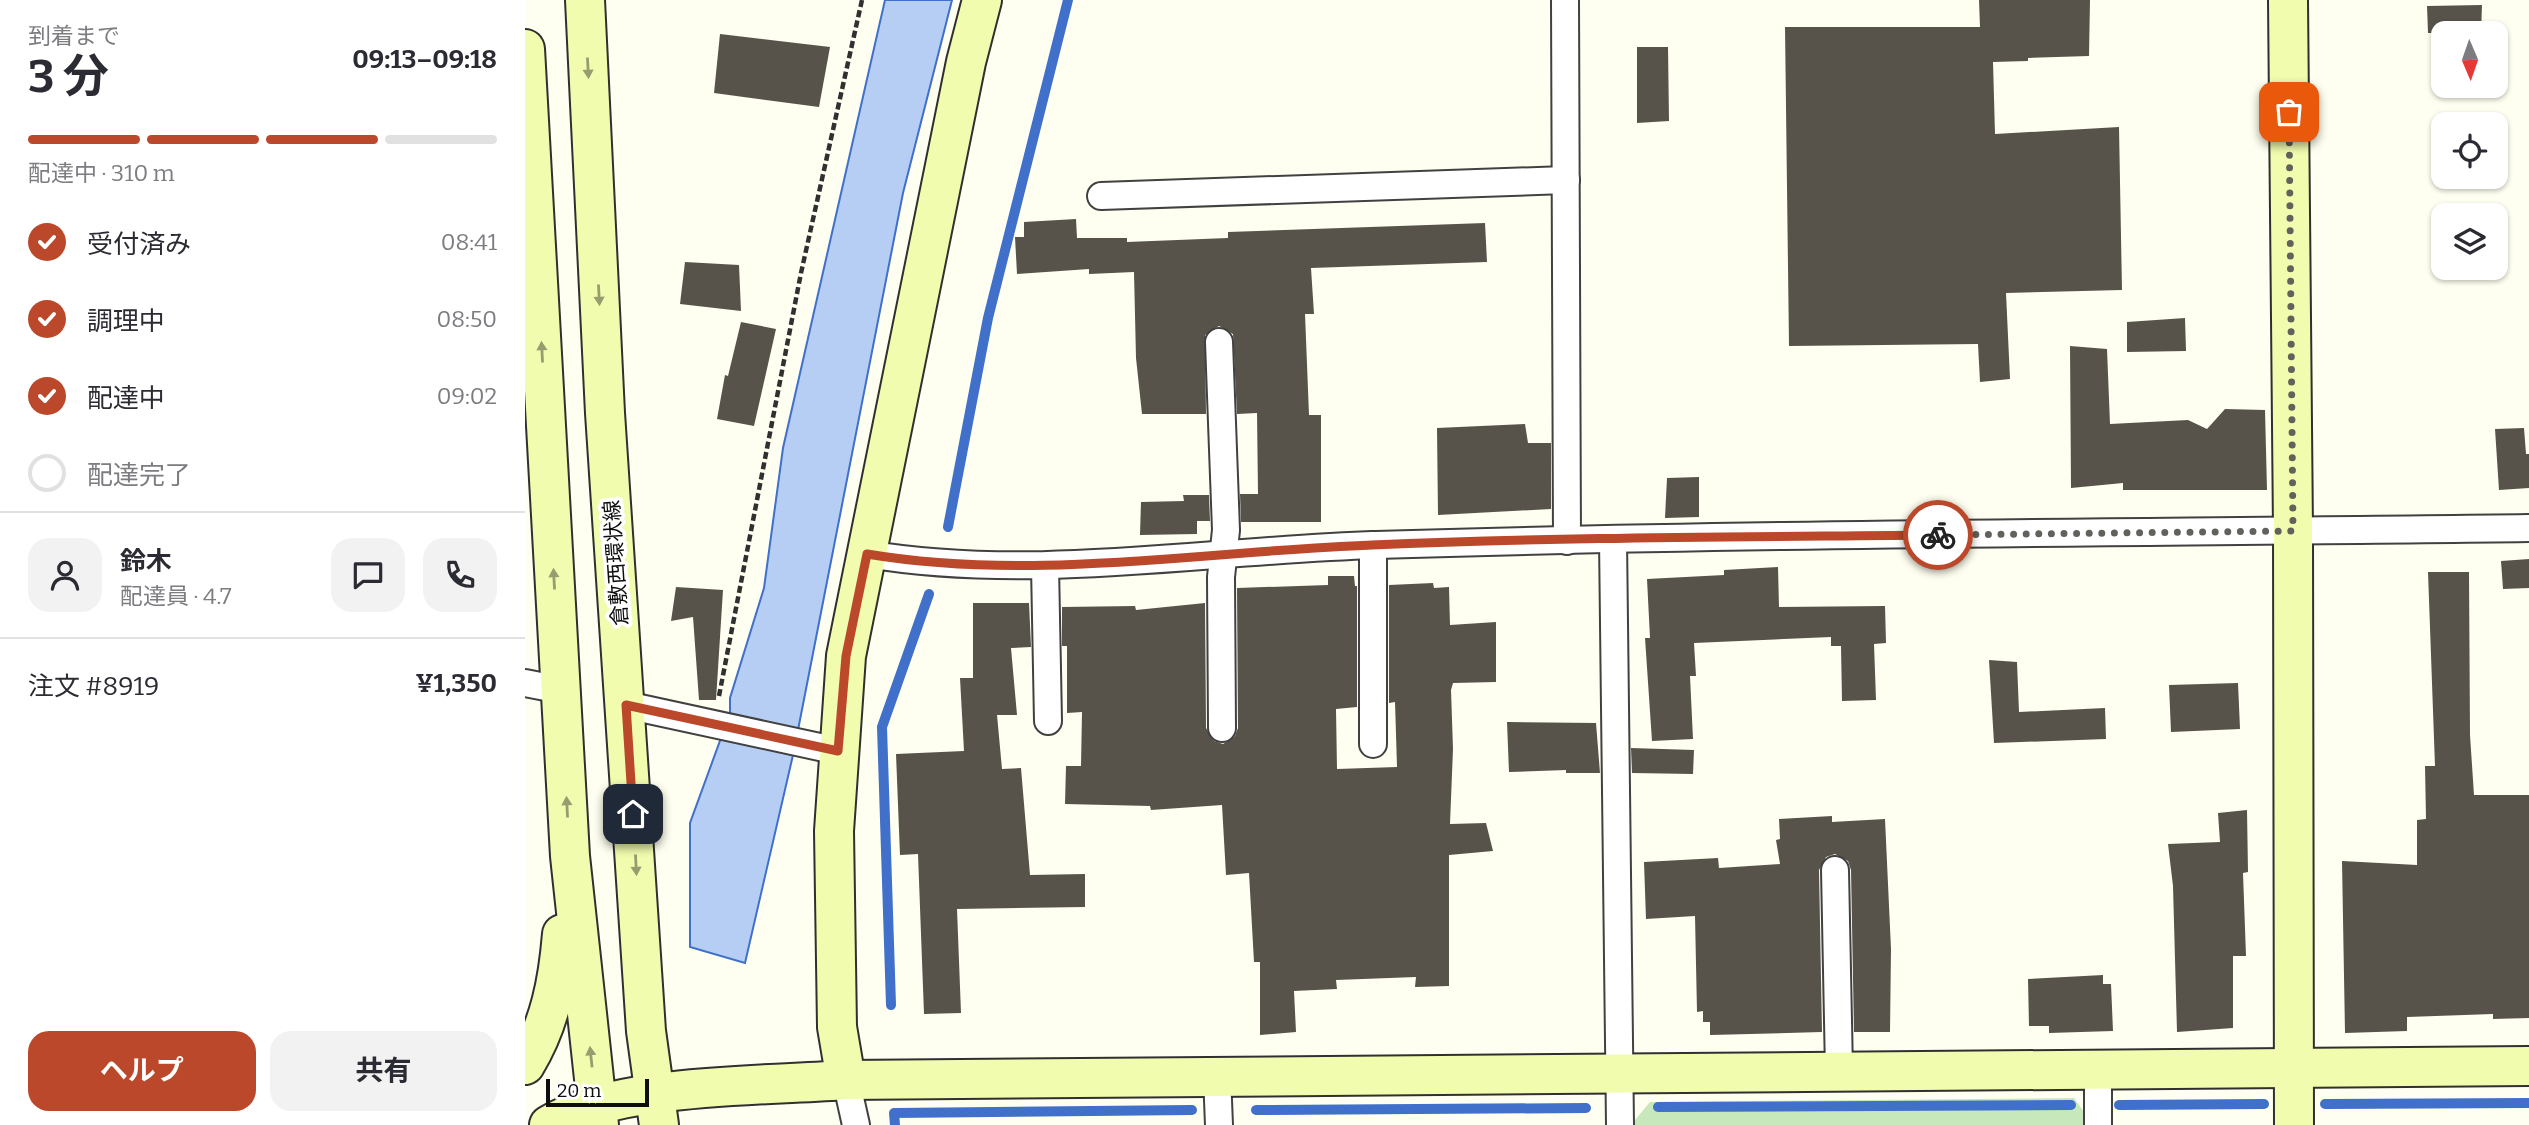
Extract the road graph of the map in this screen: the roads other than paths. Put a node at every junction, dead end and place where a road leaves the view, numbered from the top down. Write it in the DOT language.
graph roads {
  1 [pos="585,0"];
  2 [pos="982,0"];
  3 [pos="1565,0"];
  4 [pos="2288,0"];
  5 [pos="525,49"];
  6 [pos="1566,180"];
  7 [pos="1101,196"];
  8 [pos="1219,342"];
  9 [pos="2529,528"];
  10 [pos="2293,531"];
  11 [pos="1613,539"];
  12 [pos="1567,541"];
  13 [pos="1373,545"];
  14 [pos="1223,553"];
  15 [pos="867,554"];
  16 [pos="1045,566"];
  17 [pos="543,686"];
  18 [pos="626,705"];
  19 [pos="1048,720"];
  20 [pos="1222,728"];
  21 [pos="1373,744"];
  22 [pos="838,751"];
  23 [pos="570,856"];
  24 [pos="1835,870"];
  25 [pos="525,1065"];
  26 [pos="2529,1066"];
  27 [pos="2294,1068"];
  28 [pos="2098,1069"];
  29 [pos="1839,1071"];
  30 [pos="1620,1072"];
  31 [pos="1217,1075"];
  32 [pos="846,1080"];
  33 [pos="656,1109"];
  34 [pos="597,1116"];
  35 [pos="549,1125"];
  36 [pos="856,1125"];
  37 [pos="1219,1125"];
  38 [pos="1620,1125"];
  39 [pos="2098,1125"];
  40 [pos="2294,1125"];
  1 -- 18 [label="street, 倉敷西環状線, one-way"];
  2 -- 15 [label="street"];
  3 -- 6 [label="street"];
  4 -- 10 [label="street"];
  17 -- 5 [label="street, one-way"];
  6 -- 7 [label="street"];
  6 -- 12 [label="street"];
  8 -- 14 [label="street"];
  9 -- 10 [label="street"];
  10 -- 11 [label="street"];
  10 -- 27 [label="street"];
  11 -- 12 [label="street"];
  11 -- 30 [label="street"];
  12 -- 13 [label="street"];
  13 -- 14 [label="street"];
  13 -- 21 [label="street"];
  14 -- 16 [label="street"];
  14 -- 20 [label="street"];
  15 -- 16 [label="street"];
  15 -- 22 [label="street"];
  16 -- 19 [label="street"];
  23 -- 17 [label="street, one-way"];
  18 -- 22 [label="street"];
  18 -- 33 [label="street, 倉敷西環状線, one-way"];
  22 -- 32 [label="street"];
  23 -- 25 [label="street"];
  34 -- 23 [label="street, one-way"];
  24 -- 29 [label="street"];
  26 -- 27 [label="street"];
  27 -- 28 [label="street"];
  27 -- 40 [label="street"];
  28 -- 29 [label="street"];
  28 -- 39 [label="street"];
  29 -- 30 [label="street"];
  30 -- 31 [label="street"];
  30 -- 38 [label="street"];
  31 -- 32 [label="street"];
  31 -- 37 [label="street"];
  32 -- 33 [label="street"];
  32 -- 36 [label="street"];
  33 -- 34 [label="street"];
  34 -- 35 [label="street"];
}
